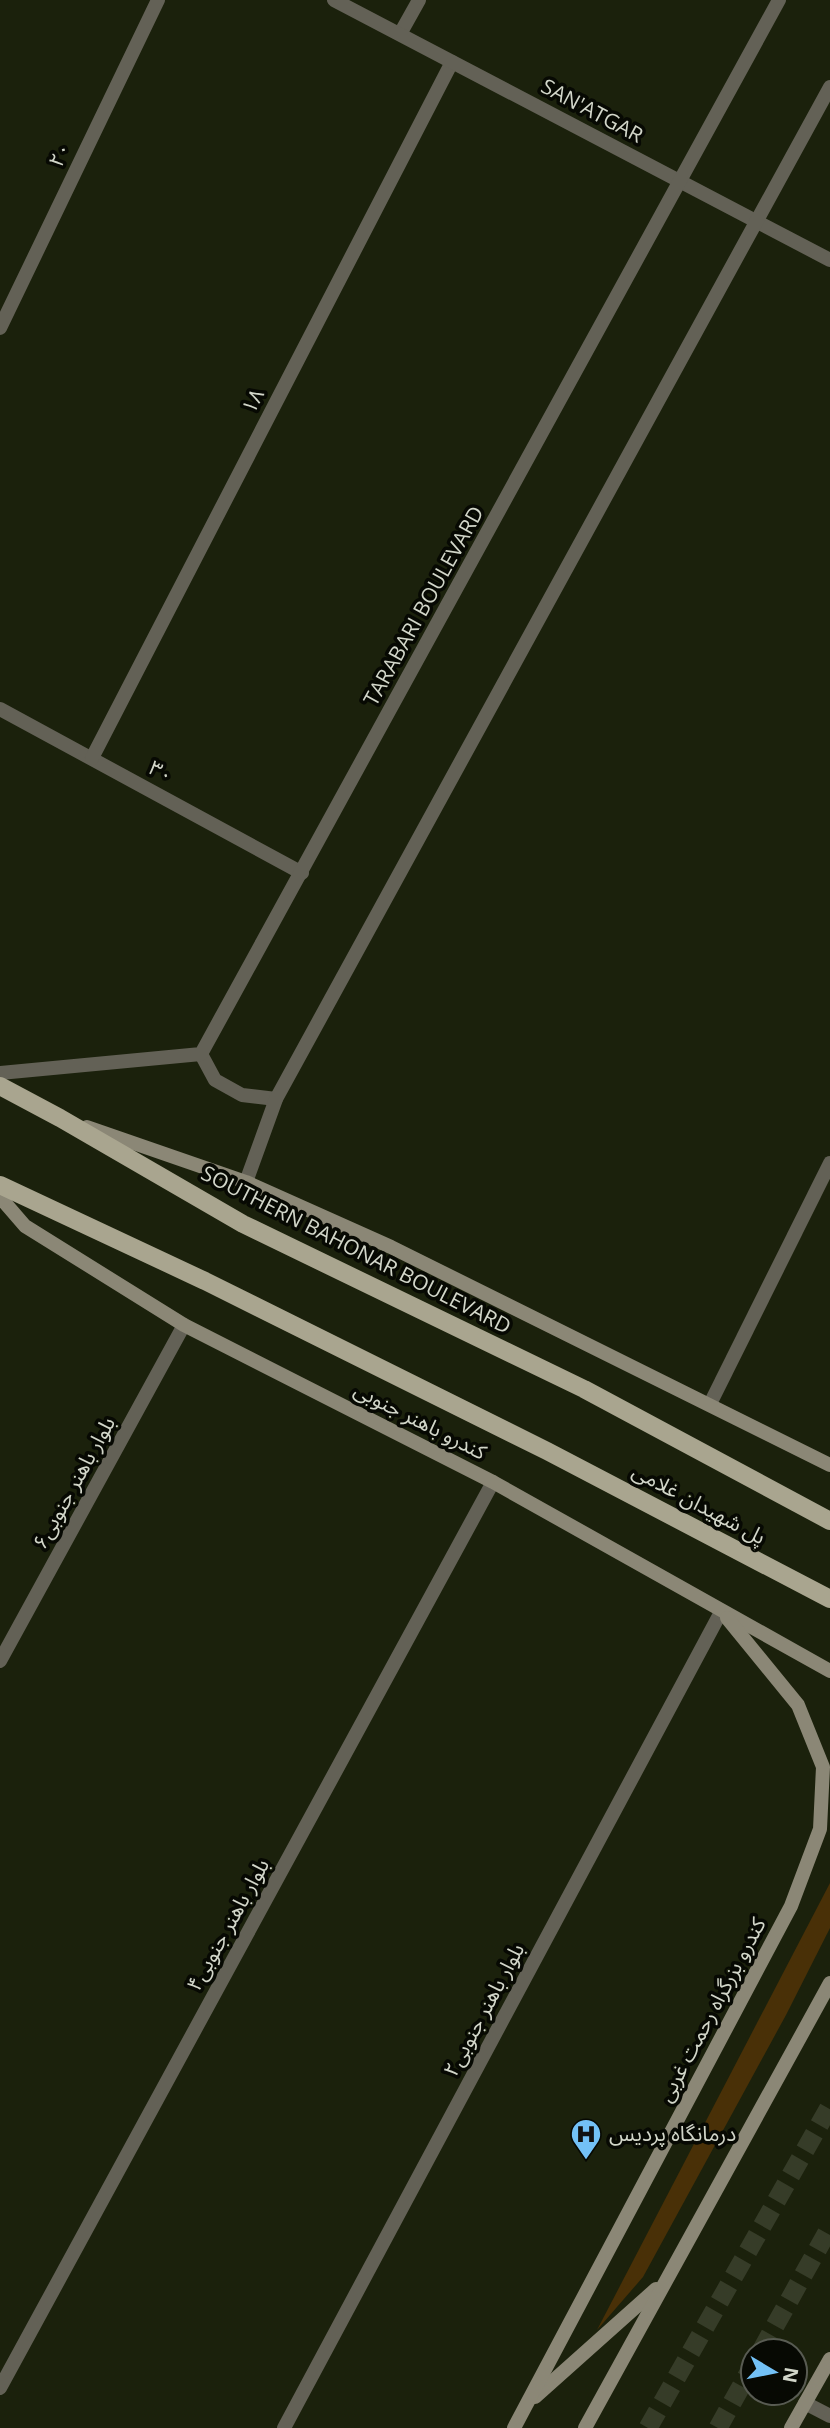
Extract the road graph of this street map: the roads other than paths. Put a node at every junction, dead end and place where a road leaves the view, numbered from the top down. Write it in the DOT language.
graph roads {
  1 [pos="158,0"];
  2 [pos="334,0"];
  3 [pos="419,0"];
  4 [pos="779,0"];
  5 [pos="400,34"];
  6 [pos="452,62"];
  7 [pos="830,87"];
  8 [pos="680,181"];
  9 [pos="757,222"];
  10 [pos="830,260"];
  11 [pos="0,328"];
  12 [pos="0,709"];
  13 [pos="92,758"];
  14 [pos="302,873"];
  15 [pos="201,1054"];
  16 [pos="0,1073"];
  17 [pos="0,1086"];
  18 [pos="276,1099"];
  19 [pos="60,1118"];
  20 [pos="830,1163"];
  21 [pos="246,1182"];
  22 [pos="0,1185"];
  23 [pos="0,1197"];
  24 [pos="184,1325"];
  25 [pos="710,1404"];
  26 [pos="830,1465"];
  27 [pos="494,1482"];
  28 [pos="830,1521"];
  29 [pos="830,1599"];
  30 [pos="721,1612"];
  31 [pos="0,1661"];
  32 [pos="830,1671"];
  33 [pos="830,1983"];
  34 [pos="664,2281"];
  35 [pos="830,2359"];
  36 [pos="0,2388"];
  37 [pos="809,2396"];
  38 [pos="526,2405"];
  39 [pos="809,2405"];
  40 [pos="803,2407"];
  41 [pos="830,2416"];
  42 [pos="284,2428"];
  43 [pos="514,2428"];
  44 [pos="585,2428"];
  45 [pos="791,2428"];
  1 -- 11 [label="street, ۲۰"];
  2 -- 5 [label="street, SAN'ATGAR"];
  3 -- 5 [label="street"];
  4 -- 8 [label="street, TARABARI BOULEVARD"];
  5 -- 6 [label="street, SAN'ATGAR"];
  6 -- 8 [label="street, SAN'ATGAR"];
  6 -- 13 [label="street, ۱۸"];
  7 -- 9 [label="street"];
  8 -- 9 [label="street, SAN'ATGAR"];
  8 -- 14 [label="street, TARABARI BOULEVARD"];
  9 -- 10 [label="street, SAN'ATGAR"];
  9 -- 18 [label="street"];
  12 -- 13 [label="street, ۳۰"];
  13 -- 14 [label="street, ۳۰"];
  14 -- 15 [label="street, TARABARI BOULEVARD"];
  15 -- 16 [label="street"];
  15 -- 18 [label="street"];
  17 -- 19 [label="main road, SOUTHERN BAHONAR BOULEVARD"];
  18 -- 21 [label="street"];
  19 -- 21 [label="main road"];
  19 -- 28 [label="main road, SOUTHERN BAHONAR BOULEVARD"];
  20 -- 25 [label="street"];
  21 -- 25 [label="main road"];
  22 -- 29 [label="main road, پل شهیدان غلامی"];
  23 -- 24 [label="main road, کندرو باهنر جنوبی"];
  24 -- 27 [label="main road, کندرو باهنر جنوبی"];
  24 -- 31 [label="street, بلوار باهنر جنوبی۶"];
  25 -- 26 [label="main road"];
  27 -- 30 [label="main road, کندرو باهنر جنوبی"];
  27 -- 36 [label="street, بلوار باهنر جنوبی۴"];
  30 -- 32 [label="main road, کندرو باهنر جنوبی"];
  30 -- 38 [label="main road, کندرو بزرگراه رحمت غربی"];
  30 -- 42 [label="street, بلوار باهنر جنوبی۲"];
  33 -- 34 [label="main road"];
  34 -- 38 [label="main road"];
  34 -- 44 [label="main road"];
  35 -- 37 [label="main road"];
  38 -- 43 [label="main road, کندرو بزرگراه رحمت غربی"];
  39 -- 41 [label="street"];
  40 -- 45 [label="main road"];
}
